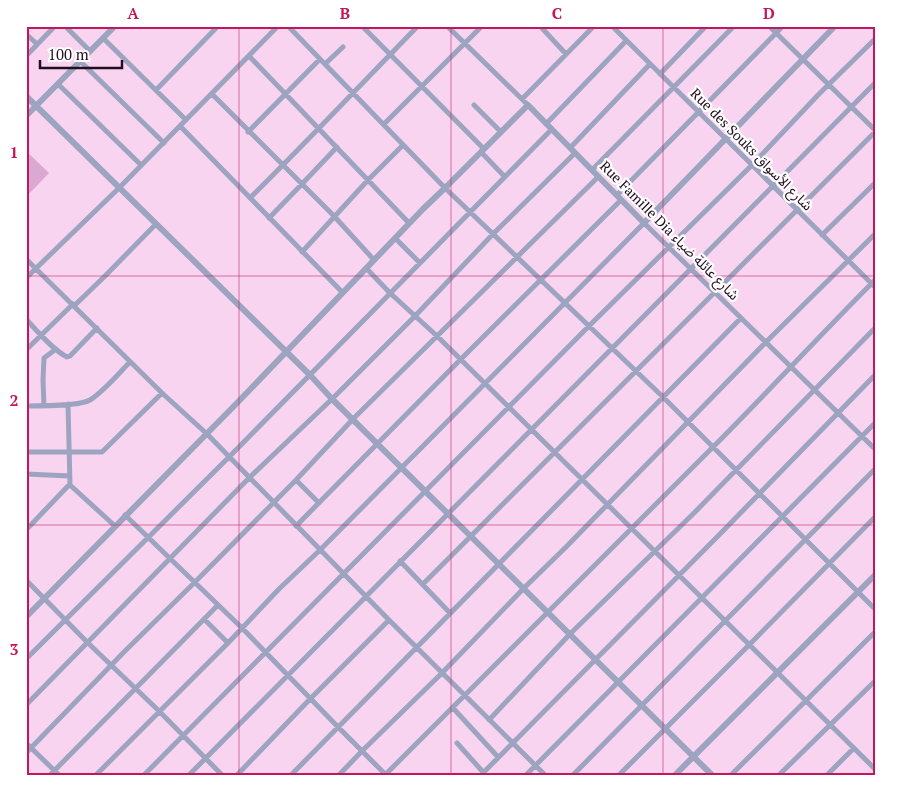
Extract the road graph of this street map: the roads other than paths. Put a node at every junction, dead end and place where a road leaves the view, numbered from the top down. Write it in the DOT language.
graph roads {
  1 [pos="55,26"];
  2 [pos="65,26"];
  3 [pos="115,26"];
  4 [pos="218,26"];
  5 [pos="278,26"];
  6 [pos="288,26"];
  7 [pos="362,26"];
  8 [pos="418,26"];
  9 [pos="447,26"];
  10 [pos="482,26"];
  11 [pos="540,26"];
  12 [pos="594,26"];
  13 [pos="612,26"];
  14 [pos="706,26"];
  15 [pos="734,26"];
  16 [pos="769,26"];
  17 [pos="783,26"];
  18 [pos="836,26"];
  19 [pos="776,33"];
  20 [pos="26,34"];
  21 [pos="103,38"];
  22 [pos="876,38"];
  23 [pos="626,41"];
  24 [pos="465,43"];
  25 [pos="37,44"];
  26 [pos="343,47"];
  27 [pos="90,51"];
  28 [pos="566,54"];
  29 [pos="390,55"];
  30 [pos="26,56"];
  31 [pos="249,56"];
  32 [pos="320,59"];
  33 [pos="803,60"];
  34 [pos="80,61"];
  35 [pos="325,64"];
  36 [pos="650,64"];
  37 [pos="660,74"];
  38 [pos="876,82"];
  39 [pos="58,84"];
  40 [pos="829,85"];
  41 [pos="421,87"];
  42 [pos="673,88"];
  43 [pos="156,90"];
  44 [pos="354,93"];
  45 [pos="212,94"];
  46 [pos="286,94"];
  47 [pos="26,96"];
  48 [pos="522,99"];
  49 [pos="474,105"];
  50 [pos="528,105"];
  51 [pos="36,106"];
  52 [pos="851,107"];
  53 [pos="698,112"];
  54 [pos="26,116"];
  55 [pos="186,120"];
  56 [pos="384,124"];
  57 [pos="546,124"];
  58 [pos="180,126"];
  59 [pos="319,128"];
  60 [pos="552,129"];
  61 [pos="876,131"];
  62 [pos="248,132"];
  63 [pos="501,132"];
  64 [pos="726,139"];
  65 [pos="164,143"];
  66 [pos="403,145"];
  67 [pos="337,147"];
  68 [pos="483,150"];
  69 [pos="572,150"];
  70 [pos="752,165"];
  71 [pos="141,166"];
  72 [pos="283,166"];
  73 [pos="592,170"];
  74 [pos="504,177"];
  75 [pos="598,177"];
  76 [pos="368,180"];
  77 [pos="876,182"];
  78 [pos="302,184"];
  79 [pos="773,186"];
  80 [pos="119,188"];
  81 [pos="445,188"];
  82 [pos="619,197"];
  83 [pos="250,198"];
  84 [pos="797,210"];
  85 [pos="470,212"];
  86 [pos="334,216"];
  87 [pos="269,218"];
  88 [pos="644,223"];
  89 [pos="156,224"];
  90 [pos="410,224"];
  91 [pos="876,233"];
  92 [pos="493,234"];
  93 [pos="822,235"];
  94 [pos="395,238"];
  95 [pos="670,248"];
  96 [pos="302,252"];
  97 [pos="517,257"];
  98 [pos="26,259"];
  99 [pos="374,260"];
  100 [pos="848,261"];
  101 [pos="420,263"];
  102 [pos="36,268"];
  103 [pos="366,268"];
  104 [pos="691,269"];
  105 [pos="26,278"];
  106 [pos="876,279"];
  107 [pos="541,280"];
  108 [pos="871,283"];
  109 [pos="876,288"];
  110 [pos="342,292"];
  111 [pos="715,292"];
  112 [pos="390,293"];
  113 [pos="565,303"];
  114 [pos="73,305"];
  115 [pos="415,316"];
  116 [pos="741,318"];
  117 [pos="26,319"];
  118 [pos="589,326"];
  119 [pos="876,327"];
  120 [pos="97,328"];
  121 [pos="42,335"];
  122 [pos="437,336"];
  123 [pos="766,342"];
  124 [pos="612,348"];
  125 [pos="56,349"];
  126 [pos="26,350"];
  127 [pos="286,351"];
  128 [pos="461,359"];
  129 [pos="130,362"];
  130 [pos="791,367"];
  131 [pos="636,371"];
  132 [pos="876,374"];
  133 [pos="310,375"];
  134 [pos="485,383"];
  135 [pos="814,389"];
  136 [pos="162,393"];
  137 [pos="663,397"];
  138 [pos="332,399"];
  139 [pos="68,404"];
  140 [pos="26,406"];
  141 [pos="44,406"];
  142 [pos="509,406"];
  143 [pos="838,412"];
  144 [pos="353,419"];
  145 [pos="876,422"];
  146 [pos="688,423"];
  147 [pos="532,429"];
  148 [pos="207,434"];
  149 [pos="862,436"];
  150 [pos="378,443"];
  151 [pos="713,447"];
  152 [pos="876,450"];
  153 [pos="26,452"];
  154 [pos="69,452"];
  155 [pos="555,452"];
  156 [pos="229,457"];
  157 [pos="402,467"];
  158 [pos="876,468"];
  159 [pos="736,470"];
  160 [pos="26,474"];
  161 [pos="70,476"];
  162 [pos="250,477"];
  163 [pos="582,479"];
  164 [pos="296,480"];
  165 [pos="70,486"];
  166 [pos="425,490"];
  167 [pos="759,494"];
  168 [pos="274,502"];
  169 [pos="319,503"];
  170 [pos="608,504"];
  171 [pos="448,513"];
  172 [pos="125,515"];
  173 [pos="876,516"];
  174 [pos="782,517"];
  175 [pos="115,526"];
  176 [pos="296,526"];
  177 [pos="632,528"];
  178 [pos="26,530"];
  179 [pos="471,536"];
  180 [pos="148,537"];
  181 [pos="805,540"];
  182 [pos="320,550"];
  183 [pos="655,551"];
  184 [pos="170,559"];
  185 [pos="400,561"];
  186 [pos="499,563"];
  187 [pos="829,564"];
  188 [pos="343,574"];
  189 [pos="678,574"];
  190 [pos="876,574"];
  191 [pos="26,580"];
  192 [pos="194,583"];
  193 [pos="423,584"];
  194 [pos="524,588"];
  195 [pos="858,593"];
  196 [pos="366,596"];
  197 [pos="45,598"];
  198 [pos="702,598"];
  199 [pos="218,605"];
  200 [pos="876,610"];
  201 [pos="548,612"];
  202 [pos="450,613"];
  203 [pos="26,617"];
  204 [pos="66,619"];
  205 [pos="204,619"];
  206 [pos="389,620"];
  207 [pos="725,620"];
  208 [pos="242,628"];
  209 [pos="876,631"];
  210 [pos="570,634"];
  211 [pos="87,642"];
  212 [pos="228,643"];
  213 [pos="750,644"];
  214 [pos="416,648"];
  215 [pos="265,652"];
  216 [pos="26,659"];
  217 [pos="596,659"];
  218 [pos="111,666"];
  219 [pos="442,673"];
  220 [pos="778,673"];
  221 [pos="287,675"];
  222 [pos="876,680"];
  223 [pos="619,682"];
  224 [pos="135,688"];
  225 [pos="465,696"];
  226 [pos="310,699"];
  227 [pos="806,701"];
  228 [pos="26,705"];
  229 [pos="642,705"];
  230 [pos="453,708"];
  231 [pos="159,711"];
  232 [pos="489,720"];
  233 [pos="830,725"];
  234 [pos="338,727"];
  235 [pos="665,728"];
  236 [pos="182,735"];
  237 [pos="513,742"];
  238 [pos="26,743"];
  239 [pos="457,743"];
  240 [pos="31,748"];
  241 [pos="854,748"];
  242 [pos="362,751"];
  243 [pos="26,752"];
  244 [pos="693,756"];
  245 [pos="498,757"];
  246 [pos="205,758"];
  247 [pos="535,765"];
  248 [pos="54,770"];
  249 [pos="876,771"];
  250 [pos="482,773"];
  251 [pos="50,775"];
  252 [pos="60,775"];
  253 [pos="96,775"];
  254 [pos="144,775"];
  255 [pos="189,775"];
  256 [pos="222,775"];
  257 [pos="237,775"];
  258 [pos="290,775"];
  259 [pos="339,775"];
  260 [pos="386,775"];
  261 [pos="526,775"];
  262 [pos="545,775"];
  263 [pos="573,775"];
  264 [pos="619,775"];
  265 [pos="676,775"];
  266 [pos="712,775"];
  267 [pos="732,775"];
  268 [pos="779,775"];
  269 [pos="827,775"];
  270 [pos="872,775"];
  1 -- 25 [label="street"];
  2 -- 27 [label="street"];
  3 -- 21 [label="street"];
  4 -- 43 [label="street"];
  5 -- 31 [label="street"];
  6 -- 32 [label="street"];
  7 -- 29 [label="street"];
  8 -- 29 [label="street"];
  9 -- 24 [label="street, Rue Famille Dia شارع عائلة ضياء"];
  10 -- 24 [label="street"];
  11 -- 28 [label="street"];
  12 -- 28 [label="street"];
  13 -- 23 [label="street, Rue des Souks شارع الأسواق"];
  14 -- 37 [label="street"];
  15 -- 42 [label="street"];
  16 -- 19 [label="street"];
  17 -- 19 [label="street"];
  18 -- 33 [label="street"];
  19 -- 33 [label="street"];
  19 -- 53 [label="street"];
  20 -- 25 [label="street"];
  21 -- 27 [label="street"];
  21 -- 43 [label="street"];
  22 -- 40 [label="street"];
  23 -- 36 [label="street, Rue des Souks شارع الأسواق"];
  23 -- 57 [label="street"];
  24 -- 41 [label="street"];
  24 -- 48 [label="street, Rue Famille Dia شارع عائلة ضياء"];
  25 -- 30 [label="street"];
  26 -- 35 [label="street"];
  27 -- 34 [label="street"];
  28 -- 48 [label="street"];
  29 -- 41 [label="street"];
  29 -- 44 [label="street"];
  31 -- 45 [label="street"];
  31 -- 46 [label="street"];
  32 -- 35 [label="street"];
  32 -- 46 [label="street"];
  33 -- 40 [label="street"];
  33 -- 64 [label="street"];
  34 -- 39 [label="street"];
  34 -- 65 [label="street"];
  35 -- 44 [label="street"];
  36 -- 37 [label="street, Rue des Souks شارع الأسواق"];
  36 -- 69 [label="street"];
  37 -- 42 [label="street, Rue des Souks شارع الأسواق"];
  38 -- 52 [label="street"];
  39 -- 51 [label="street"];
  39 -- 71 [label="street"];
  40 -- 52 [label="street"];
  40 -- 70 [label="street"];
  41 -- 56 [label="street"];
  41 -- 68 [label="street"];
  42 -- 53 [label="street, Rue des Souks شارع الأسواق"];
  42 -- 73 [label="street"];
  43 -- 55 [label="street"];
  44 -- 56 [label="street"];
  44 -- 59 [label="street"];
  45 -- 55 [label="street"];
  45 -- 62 [label="street"];
  46 -- 59 [label="street"];
  46 -- 62 [label="street"];
  47 -- 51 [label="street"];
  48 -- 50 [label="street, Rue Famille Dia شارع عائلة ضياء"];
  49 -- 63 [label="street"];
  50 -- 57 [label="street, Rue Famille Dia شارع عائلة ضياء"];
  50 -- 63 [label="street"];
  51 -- 54 [label="street"];
  51 -- 80 [label="street"];
  52 -- 61 [label="street"];
  52 -- 79 [label="street"];
  53 -- 64 [label="street, Rue des Souks شارع الأسواق"];
  53 -- 82 [label="street"];
  55 -- 58 [label="street"];
  56 -- 66 [label="street"];
  57 -- 60 [label="street, Rue Famille Dia شارع عائلة ضياء"];
  58 -- 65 [label="street"];
  58 -- 83 [label="street"];
  59 -- 67 [label="street"];
  59 -- 72 [label="street"];
  60 -- 69 [label="street, Rue Famille Dia شارع عائلة ضياء"];
  60 -- 74 [label="street"];
  61 -- 84 [label="street"];
  62 -- 72 [label="street"];
  63 -- 68 [label="street"];
  64 -- 70 [label="street, Rue des Souks شارع الأسواق"];
  64 -- 88 [label="street"];
  65 -- 71 [label="street"];
  66 -- 76 [label="street"];
  66 -- 81 [label="street"];
  67 -- 76 [label="street"];
  67 -- 78 [label="street"];
  68 -- 74 [label="street"];
  68 -- 81 [label="street"];
  69 -- 73 [label="street, Rue Famille Dia شارع عائلة ضياء"];
  69 -- 92 [label="street"];
  70 -- 79 [label="street, Rue des Souks شارع الأسواق"];
  70 -- 95 [label="street"];
  71 -- 80 [label="street"];
  72 -- 78 [label="street"];
  72 -- 83 [label="street"];
  73 -- 75 [label="street, Rue Famille Dia شارع عائلة ضياء"];
  74 -- 85 [label="street"];
  75 -- 82 [label="street, Rue Famille Dia شارع عائلة ضياء"];
  75 -- 97 [label="street"];
  76 -- 86 [label="street"];
  76 -- 90 [label="street"];
  77 -- 93 [label="street"];
  78 -- 86 [label="street"];
  78 -- 87 [label="street"];
  79 -- 84 [label="street, Rue des Souks شارع الأسواق"];
  79 -- 104 [label="street"];
  80 -- 89 [label="street"];
  80 -- 102 [label="street"];
  81 -- 85 [label="street"];
  81 -- 90 [label="street"];
  82 -- 88 [label="street, Rue Famille Dia شارع عائلة ضياء"];
  82 -- 107 [label="street"];
  83 -- 87 [label="street"];
  84 -- 93 [label="street, Rue des Souks شارع الأسواق"];
  84 -- 111 [label="street"];
  85 -- 92 [label="street"];
  85 -- 101 [label="street"];
  86 -- 96 [label="street"];
  86 -- 99 [label="street"];
  87 -- 96 [label="street"];
  88 -- 95 [label="street, Rue Famille Dia شارع عائلة ضياء"];
  88 -- 113 [label="street"];
  89 -- 114 [label="street"];
  89 -- 127 [label="street"];
  90 -- 94 [label="street"];
  91 -- 100 [label="street"];
  92 -- 97 [label="street"];
  92 -- 115 [label="street"];
  93 -- 100 [label="street, Rue des Souks شارع الأسواق"];
  94 -- 99 [label="street"];
  94 -- 101 [label="street"];
  95 -- 104 [label="street, Rue Famille Dia شارع عائلة ضياء"];
  95 -- 118 [label="street"];
  96 -- 110 [label="street"];
  97 -- 107 [label="street"];
  97 -- 122 [label="street"];
  98 -- 102 [label="street"];
  99 -- 103 [label="street"];
  100 -- 108 [label="street, Rue des Souks شارع الأسواق"];
  100 -- 123 [label="street"];
  101 -- 112 [label="street"];
  102 -- 105 [label="street"];
  102 -- 114 [label="street"];
  103 -- 110 [label="street"];
  103 -- 112 [label="street"];
  104 -- 111 [label="street, Rue Famille Dia شارع عائلة ضياء"];
  104 -- 124 [label="street"];
  106 -- 108 [label="street"];
  107 -- 113 [label="street"];
  107 -- 128 [label="street"];
  108 -- 109 [label="street, Rue des Souks شارع الأسواق"];
  108 -- 130 [label="street"];
  110 -- 127 [label="street"];
  111 -- 116 [label="street, Rue Famille Dia شارع عائلة ضياء"];
  111 -- 131 [label="street"];
  112 -- 115 [label="street"];
  112 -- 133 [label="street"];
  113 -- 118 [label="street"];
  113 -- 134 [label="street"];
  114 -- 120 [label="street"];
  114 -- 121 [label="street"];
  115 -- 122 [label="street"];
  115 -- 138 [label="street"];
  116 -- 123 [label="street, Rue Famille Dia شارع عائلة ضياء"];
  116 -- 137 [label="street"];
  117 -- 121 [label="street"];
  118 -- 124 [label="street"];
  118 -- 142 [label="street"];
  119 -- 135 [label="street"];
  120 -- 125 [label="street"];
  120 -- 129 [label="street"];
  121 -- 125 [label="street"];
  121 -- 126 [label="street"];
  122 -- 128 [label="street"];
  122 -- 144 [label="street"];
  123 -- 130 [label="street, Rue Famille Dia شارع عائلة ضياء"];
  123 -- 146 [label="street"];
  124 -- 131 [label="street"];
  124 -- 147 [label="street"];
  125 -- 141 [label="street"];
  127 -- 133 [label="street"];
  127 -- 148 [label="street"];
  128 -- 134 [label="street"];
  128 -- 150 [label="street"];
  129 -- 136 [label="street"];
  129 -- 139 [label="street"];
  130 -- 135 [label="street, Rue Famille Dia شارع عائلة ضياء"];
  130 -- 151 [label="street"];
  131 -- 137 [label="street"];
  131 -- 155 [label="street"];
  132 -- 143 [label="street"];
  133 -- 138 [label="street"];
  133 -- 156 [label="street"];
  134 -- 142 [label="street"];
  134 -- 157 [label="street"];
  135 -- 143 [label="street, Rue Famille Dia شارع عائلة ضياء"];
  135 -- 159 [label="street"];
  136 -- 148 [label="street"];
  136 -- 154 [label="street"];
  137 -- 146 [label="street"];
  137 -- 163 [label="street"];
  138 -- 144 [label="street"];
  138 -- 162 [label="street"];
  139 -- 141 [label="street"];
  139 -- 154 [label="street"];
  140 -- 141 [label="street"];
  142 -- 147 [label="street"];
  142 -- 166 [label="street"];
  143 -- 149 [label="street, Rue Famille Dia شارع عائلة ضياء"];
  143 -- 167 [label="street"];
  144 -- 150 [label="street"];
  144 -- 164 [label="street"];
  145 -- 149 [label="street"];
  146 -- 151 [label="street"];
  146 -- 170 [label="street"];
  147 -- 155 [label="street"];
  147 -- 171 [label="street"];
  148 -- 156 [label="street"];
  148 -- 172 [label="street"];
  149 -- 152 [label="street, Rue Famille Dia شارع عائلة ضياء"];
  149 -- 174 [label="street"];
  150 -- 157 [label="street"];
  150 -- 169 [label="street"];
  151 -- 159 [label="street"];
  151 -- 177 [label="street"];
  153 -- 154 [label="street"];
  154 -- 161 [label="street"];
  155 -- 163 [label="street"];
  155 -- 179 [label="street"];
  156 -- 162 [label="street"];
  156 -- 180 [label="street"];
  157 -- 166 [label="street"];
  157 -- 182 [label="street"];
  158 -- 181 [label="street"];
  159 -- 167 [label="street"];
  159 -- 183 [label="street"];
  160 -- 161 [label="street"];
  161 -- 165 [label="street"];
  162 -- 168 [label="street"];
  162 -- 184 [label="street"];
  163 -- 170 [label="street"];
  163 -- 186 [label="street"];
  164 -- 168 [label="street"];
  164 -- 169 [label="street"];
  165 -- 175 [label="street"];
  165 -- 178 [label="street"];
  166 -- 171 [label="street"];
  166 -- 188 [label="street"];
  167 -- 174 [label="street"];
  167 -- 189 [label="street"];
  168 -- 176 [label="street"];
  168 -- 192 [label="street"];
  169 -- 176 [label="street"];
  170 -- 177 [label="street"];
  170 -- 194 [label="street"];
  171 -- 179 [label="street"];
  171 -- 185 [label="street"];
  172 -- 175 [label="street"];
  172 -- 180 [label="street"];
  173 -- 187 [label="street"];
  174 -- 181 [label="street"];
  174 -- 198 [label="street"];
  175 -- 197 [label="street"];
  176 -- 182 [label="street"];
  177 -- 183 [label="street"];
  177 -- 201 [label="street"];
  179 -- 186 [label="street"];
  179 -- 193 [label="street"];
  180 -- 184 [label="street"];
  180 -- 204 [label="street"];
  181 -- 187 [label="street"];
  181 -- 207 [label="street"];
  182 -- 188 [label="street"];
  182 -- 208 [label="street"];
  183 -- 189 [label="street"];
  183 -- 210 [label="street"];
  184 -- 192 [label="street"];
  184 -- 211 [label="street"];
  185 -- 193 [label="street"];
  185 -- 196 [label="street"];
  186 -- 194 [label="street"];
  186 -- 202 [label="street"];
  187 -- 195 [label="street"];
  187 -- 213 [label="street"];
  188 -- 196 [label="street"];
  188 -- 215 [label="street"];
  189 -- 198 [label="street"];
  189 -- 217 [label="street"];
  190 -- 195 [label="street"];
  191 -- 197 [label="street"];
  192 -- 199 [label="street"];
  192 -- 218 [label="street"];
  193 -- 202 [label="street"];
  194 -- 201 [label="street"];
  194 -- 219 [label="street"];
  195 -- 200 [label="street"];
  195 -- 220 [label="street"];
  196 -- 206 [label="street"];
  196 -- 221 [label="street"];
  197 -- 203 [label="street"];
  197 -- 204 [label="street"];
  198 -- 207 [label="street"];
  198 -- 223 [label="street"];
  199 -- 205 [label="street"];
  199 -- 208 [label="street"];
  201 -- 210 [label="street"];
  201 -- 225 [label="street"];
  202 -- 214 [label="street"];
  204 -- 211 [label="street"];
  204 -- 216 [label="street"];
  205 -- 212 [label="street"];
  205 -- 224 [label="street"];
  206 -- 214 [label="street"];
  206 -- 226 [label="street"];
  207 -- 213 [label="street"];
  207 -- 229 [label="street"];
  208 -- 212 [label="street"];
  208 -- 215 [label="street"];
  209 -- 227 [label="street"];
  210 -- 217 [label="street"];
  210 -- 232 [label="street"];
  211 -- 218 [label="street"];
  211 -- 228 [label="street"];
  212 -- 231 [label="street"];
  213 -- 220 [label="street"];
  213 -- 235 [label="street"];
  214 -- 219 [label="street"];
  214 -- 234 [label="street"];
  215 -- 221 [label="street"];
  215 -- 236 [label="street"];
  217 -- 223 [label="street"];
  217 -- 237 [label="street"];
  218 -- 224 [label="street"];
  218 -- 240 [label="street"];
  219 -- 225 [label="street"];
  219 -- 242 [label="street"];
  220 -- 227 [label="street"];
  220 -- 244 [label="street"];
  221 -- 226 [label="street"];
  221 -- 246 [label="street"];
  222 -- 233 [label="street"];
  223 -- 229 [label="street"];
  223 -- 247 [label="street"];
  224 -- 231 [label="street"];
  224 -- 248 [label="street"];
  225 -- 230 [label="street"];
  225 -- 232 [label="street"];
  226 -- 234 [label="street"];
  226 -- 257 [label="street"];
  227 -- 233 [label="street"];
  227 -- 267 [label="street"];
  229 -- 235 [label="street"];
  229 -- 263 [label="street"];
  230 -- 245 [label="street"];
  230 -- 260 [label="street"];
  231 -- 236 [label="street"];
  231 -- 253 [label="street"];
  232 -- 237 [label="street"];
  233 -- 241 [label="street"];
  233 -- 268 [label="street"];
  234 -- 242 [label="street"];
  234 -- 258 [label="street"];
  235 -- 244 [label="street"];
  235 -- 264 [label="street"];
  236 -- 246 [label="street"];
  236 -- 254 [label="street"];
  237 -- 245 [label="street"];
  237 -- 247 [label="street"];
  238 -- 240 [label="street"];
  239 -- 250 [label="street"];
  240 -- 243 [label="street"];
  240 -- 248 [label="street"];
  241 -- 249 [label="street"];
  241 -- 269 [label="street"];
  242 -- 259 [label="street"];
  242 -- 260 [label="street"];
  244 -- 265 [label="street"];
  244 -- 266 [label="street"];
  245 -- 250 [label="street"];
  246 -- 255 [label="street"];
  246 -- 256 [label="street"];
  247 -- 261 [label="street"];
  247 -- 262 [label="street"];
  248 -- 251 [label="street"];
  248 -- 252 [label="street"];
  249 -- 270 [label="street"];
}
